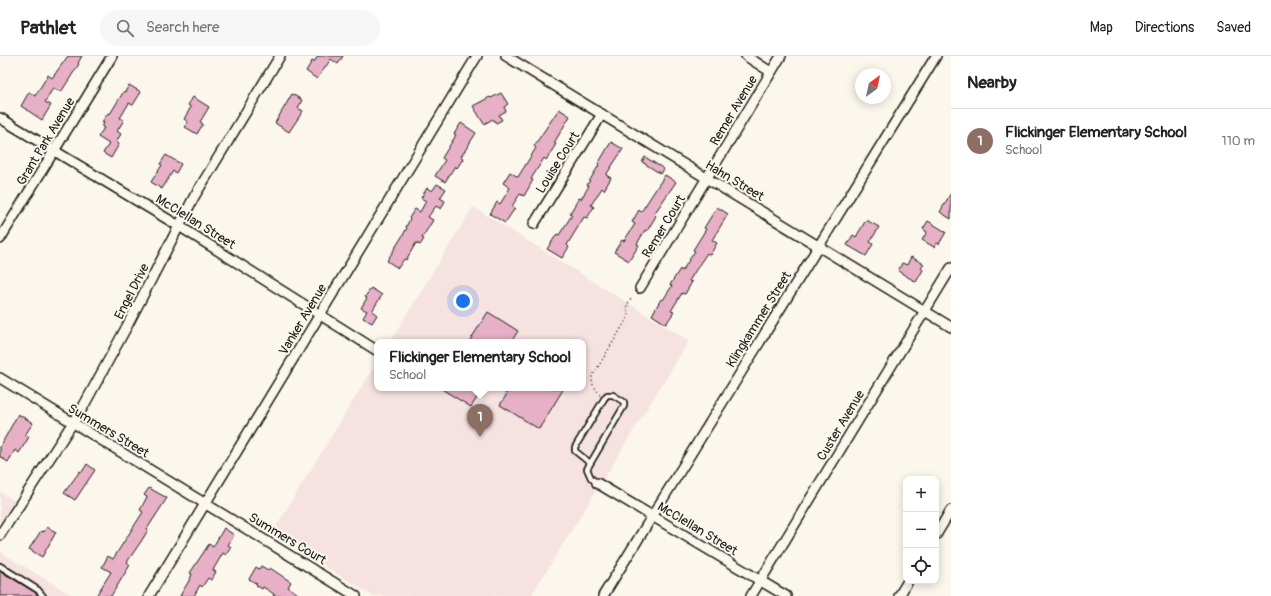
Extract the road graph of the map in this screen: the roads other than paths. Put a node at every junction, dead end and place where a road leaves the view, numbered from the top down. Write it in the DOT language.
graph roads {
  1 [pos="112,56"];
  2 [pos="280,56"];
  3 [pos="478,56"];
  4 [pos="506,56"];
  5 [pos="746,56"];
  6 [pos="781,56"];
  7 [pos="936,56"];
  8 [pos="771,72"];
  9 [pos="602,114"];
  10 [pos="0,118"];
  11 [pos="55,150"];
  12 [pos="707,178"];
  13 [pos="534,224"];
  14 [pos="179,226"];
  15 [pos="0,239"];
  16 [pos="818,246"];
  17 [pos="951,268"];
  18 [pos="640,288"];
  19 [pos="925,311"];
  20 [pos="320,314"];
  21 [pos="951,326"];
  22 [pos="374,349"];
  23 [pos="0,378"];
  24 [pos="73,423"];
  25 [pos="590,463"];
  26 [pos="597,483"];
  27 [pos="205,503"];
  28 [pos="951,510"];
  29 [pos="653,516"];
  30 [pos="939,530"];
  31 [pos="0,535"];
  32 [pos="0,566"];
  33 [pos="760,580"];
  34 [pos="906,584"];
  35 [pos="43,596"];
  36 [pos="149,596"];
  37 [pos="356,596"];
  38 [pos="603,596"];
  39 [pos="751,596"];
  40 [pos="786,596"];
  41 [pos="899,596"];
  1 -- 11 [label="street, Grant Park Avenue"];
  2 -- 14 [label="street, Engel Drive"];
  3 -- 20 [label="street, Vanker Avenue"];
  4 -- 9 [label="street, Hahn Street"];
  5 -- 8 [label="street"];
  6 -- 8 [label="street, Remer Avenue"];
  7 -- 16 [label="street, Klingkammer Street"];
  8 -- 12 [label="street, Remer Avenue"];
  9 -- 12 [label="street, Hahn Street"];
  9 -- 13 [label="street, Louise Court"];
  10 -- 11 [label="street, McClellan Street"];
  11 -- 14 [label="street, McClellan Street"];
  11 -- 15 [label="street, Grant Park Avenue"];
  12 -- 16 [label="street, Hahn Street"];
  12 -- 18 [label="street, Remer Court"];
  14 -- 20 [label="street, McClellan Street"];
  14 -- 24 [label="street, Engel Drive"];
  16 -- 19 [label="street, Hahn Street"];
  16 -- 29 [label="street, Klingkammer Street"];
  17 -- 19 [label="street, Custer Avenue"];
  19 -- 21 [label="street, Hahn Street"];
  19 -- 33 [label="street, Custer Avenue"];
  20 -- 22 [label="street, McClellan Street"];
  20 -- 27 [label="street, Vanker Avenue"];
  23 -- 24 [label="street, Summers Street"];
  24 -- 27 [label="street, Summers Street"];
  24 -- 31 [label="street, Engel Drive"];
  25 -- 25 [label="lane"];
  25 -- 26 [label="lane"];
  26 -- 29 [label="street, McClellan Street"];
  27 -- 36 [label="street, Vanker Avenue"];
  27 -- 37 [label="street, Summers Court"];
  28 -- 30 [label="street"];
  29 -- 33 [label="street, McClellan Street"];
  29 -- 38 [label="street, Klingkammer Street"];
  32 -- 35 [label="lane"];
  33 -- 39 [label="street, Custer Avenue"];
  33 -- 40 [label="street, McClellan Street"];
  34 -- 41 [label="street"];
}
